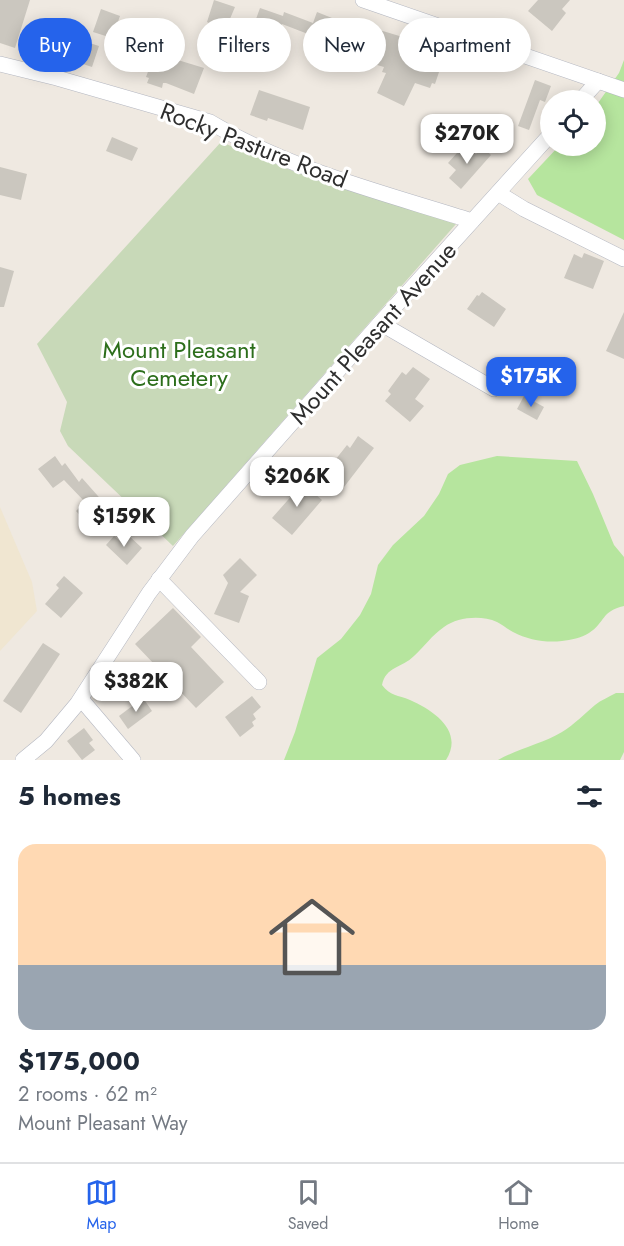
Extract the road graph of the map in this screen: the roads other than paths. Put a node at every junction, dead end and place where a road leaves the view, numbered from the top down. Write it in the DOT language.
graph roads {
  1 [pos="363,0"];
  2 [pos="391,4"];
  3 [pos="0,64"];
  4 [pos="598,81"];
  5 [pos="590,90"];
  6 [pos="624,90"];
  7 [pos="540,146"];
  8 [pos="498,193"];
  9 [pos="472,221"];
  10 [pos="624,259"];
  11 [pos="380,323"];
  12 [pos="494,389"];
  13 [pos="159,579"];
  14 [pos="259,682"];
  15 [pos="81,699"];
  16 [pos="23,760"];
  17 [pos="133,760"];
  1 -- 2 [label="street"];
  2 -- 4 [label="street"];
  3 -- 9 [label="street, Rocky Pasture Road"];
  4 -- 5 [label="street"];
  4 -- 6 [label="street"];
  7 -- 8 [label="street, Mount Pleasant Avenue"];
  8 -- 9 [label="street, Mount Pleasant Avenue"];
  8 -- 10 [label="street"];
  9 -- 11 [label="street, Mount Pleasant Avenue"];
  11 -- 12 [label="street"];
  11 -- 13 [label="street, Mount Pleasant Avenue"];
  13 -- 14 [label="street"];
  13 -- 15 [label="street, Mount Pleasant Avenue"];
  15 -- 16 [label="street, Mount Pleasant Avenue"];
  15 -- 17 [label="street"];
}
